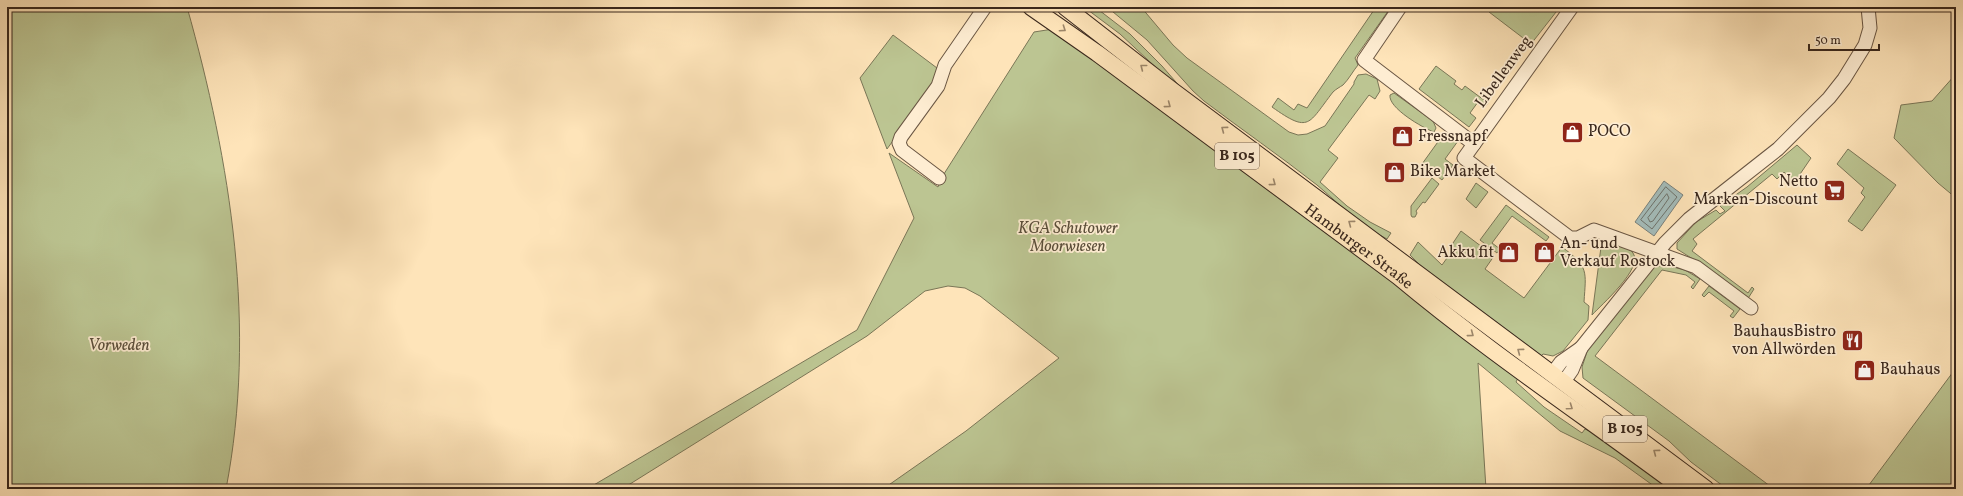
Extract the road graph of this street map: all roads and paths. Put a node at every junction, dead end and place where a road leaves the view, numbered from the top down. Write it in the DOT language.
graph roads {
  1 [pos="985,7"];
  2 [pos="1031,7"];
  3 [pos="1065,7"];
  4 [pos="1400,7"];
  5 [pos="1572,7"];
  6 [pos="1868,7"];
  7 [pos="1474,144"];
  8 [pos="939,178"];
  9 [pos="1656,253"];
  10 [pos="1751,308"];
  11 [pos="1553,385"];
  12 [pos="1683,489"];
  13 [pos="1706,489"];
  1 -- 8 [label="street"];
  2 -- 11 [label="main road, Hamburger Straße / B 105, one-way"];
  11 -- 3 [label="main road, Hamburger Straße / B 105, one-way"];
  4 -- 7 [label="street"];
  5 -- 7 [label="street, Libellenweg"];
  6 -- 9 [label="street"];
  7 -- 9 [label="street, Libellenweg"];
  9 -- 10 [label="street"];
  9 -- 11 [label="street"];
  11 -- 12 [label="main road, Hamburger Straße / B 105, one-way"];
  13 -- 11 [label="main road, Hamburger Straße / B 105, one-way"];
}
